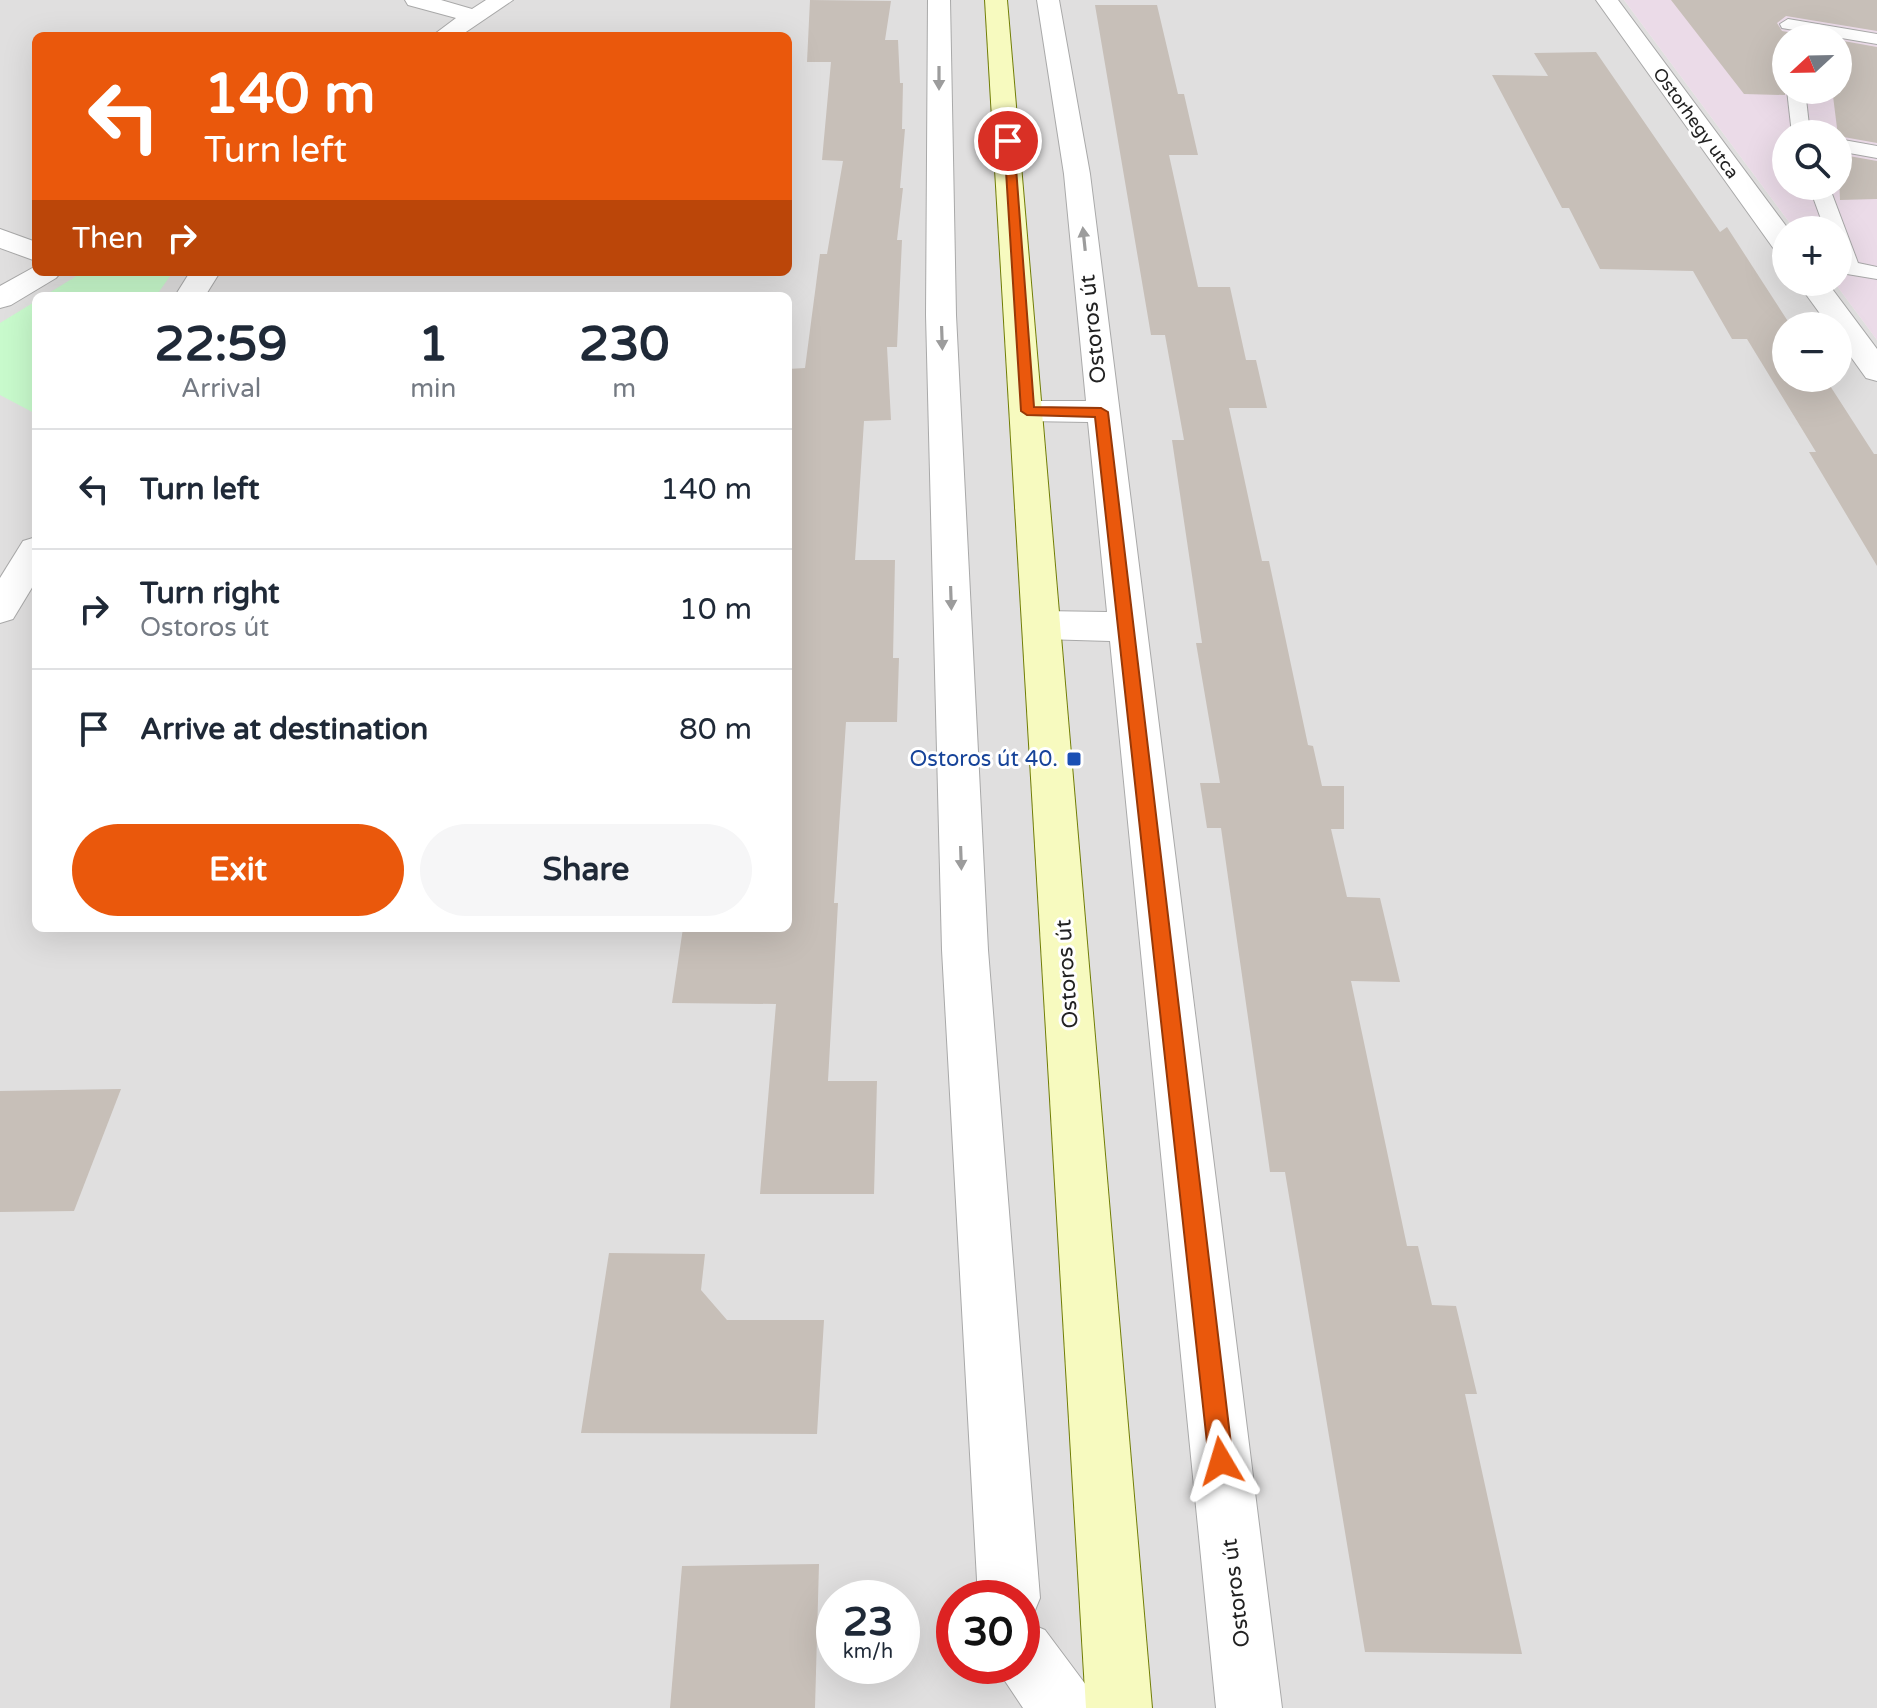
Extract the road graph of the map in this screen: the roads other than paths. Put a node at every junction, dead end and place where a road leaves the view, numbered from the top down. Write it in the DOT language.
graph roads {
  1 [pos="416,0"];
  2 [pos="502,0"];
  3 [pos="939,0"];
  4 [pos="996,0"];
  5 [pos="1048,0"];
  6 [pos="1607,0"];
  7 [pos="477,17"];
  8 [pos="451,32"];
  9 [pos="1852,35"];
  10 [pos="1877,39"];
  11 [pos="1852,148"];
  12 [pos="1877,152"];
  13 [pos="1772,227"];
  14 [pos="0,238"];
  15 [pos="32,250"];
  16 [pos="1852,269"];
  17 [pos="1877,273"];
  18 [pos="39,276"];
  19 [pos="1822,296"];
  20 [pos="0,299"];
  21 [pos="1877,371"];
  22 [pos="1027,411"];
  23 [pos="1101,412"];
  24 [pos="32,557"];
  25 [pos="0,609"];
  26 [pos="1042,625"];
  27 [pos="1126,627"];
  28 [pos="1008,1580"];
  29 [pos="1040,1677"];
  30 [pos="1063,1708"];
  31 [pos="1119,1708"];
  32 [pos="1249,1708"];
  1 -- 7 [label="street"];
  2 -- 7 [label="street"];
  3 -- 28 [label="street, one-way"];
  4 -- 22 [label="main road, Ostoros út"];
  23 -- 5 [label="street, Ostoros út, one-way"];
  6 -- 13 [label="street, Ostorhegy utca"];
  7 -- 8 [label="street"];
  9 -- 10 [label="lane"];
  11 -- 12 [label="lane"];
  14 -- 15 [label="street"];
  16 -- 17 [label="lane"];
  18 -- 20 [label="street"];
  19 -- 21 [label="street"];
  22 -- 23 [label="street"];
  22 -- 26 [label="main road, Ostoros út"];
  23 -- 27 [label="street, Ostoros út"];
  24 -- 25 [label="street"];
  26 -- 27 [label="street"];
  26 -- 31 [label="main road, Ostoros út"];
  27 -- 32 [label="street, Ostoros út"];
  29 -- 30 [label="street"];
}
